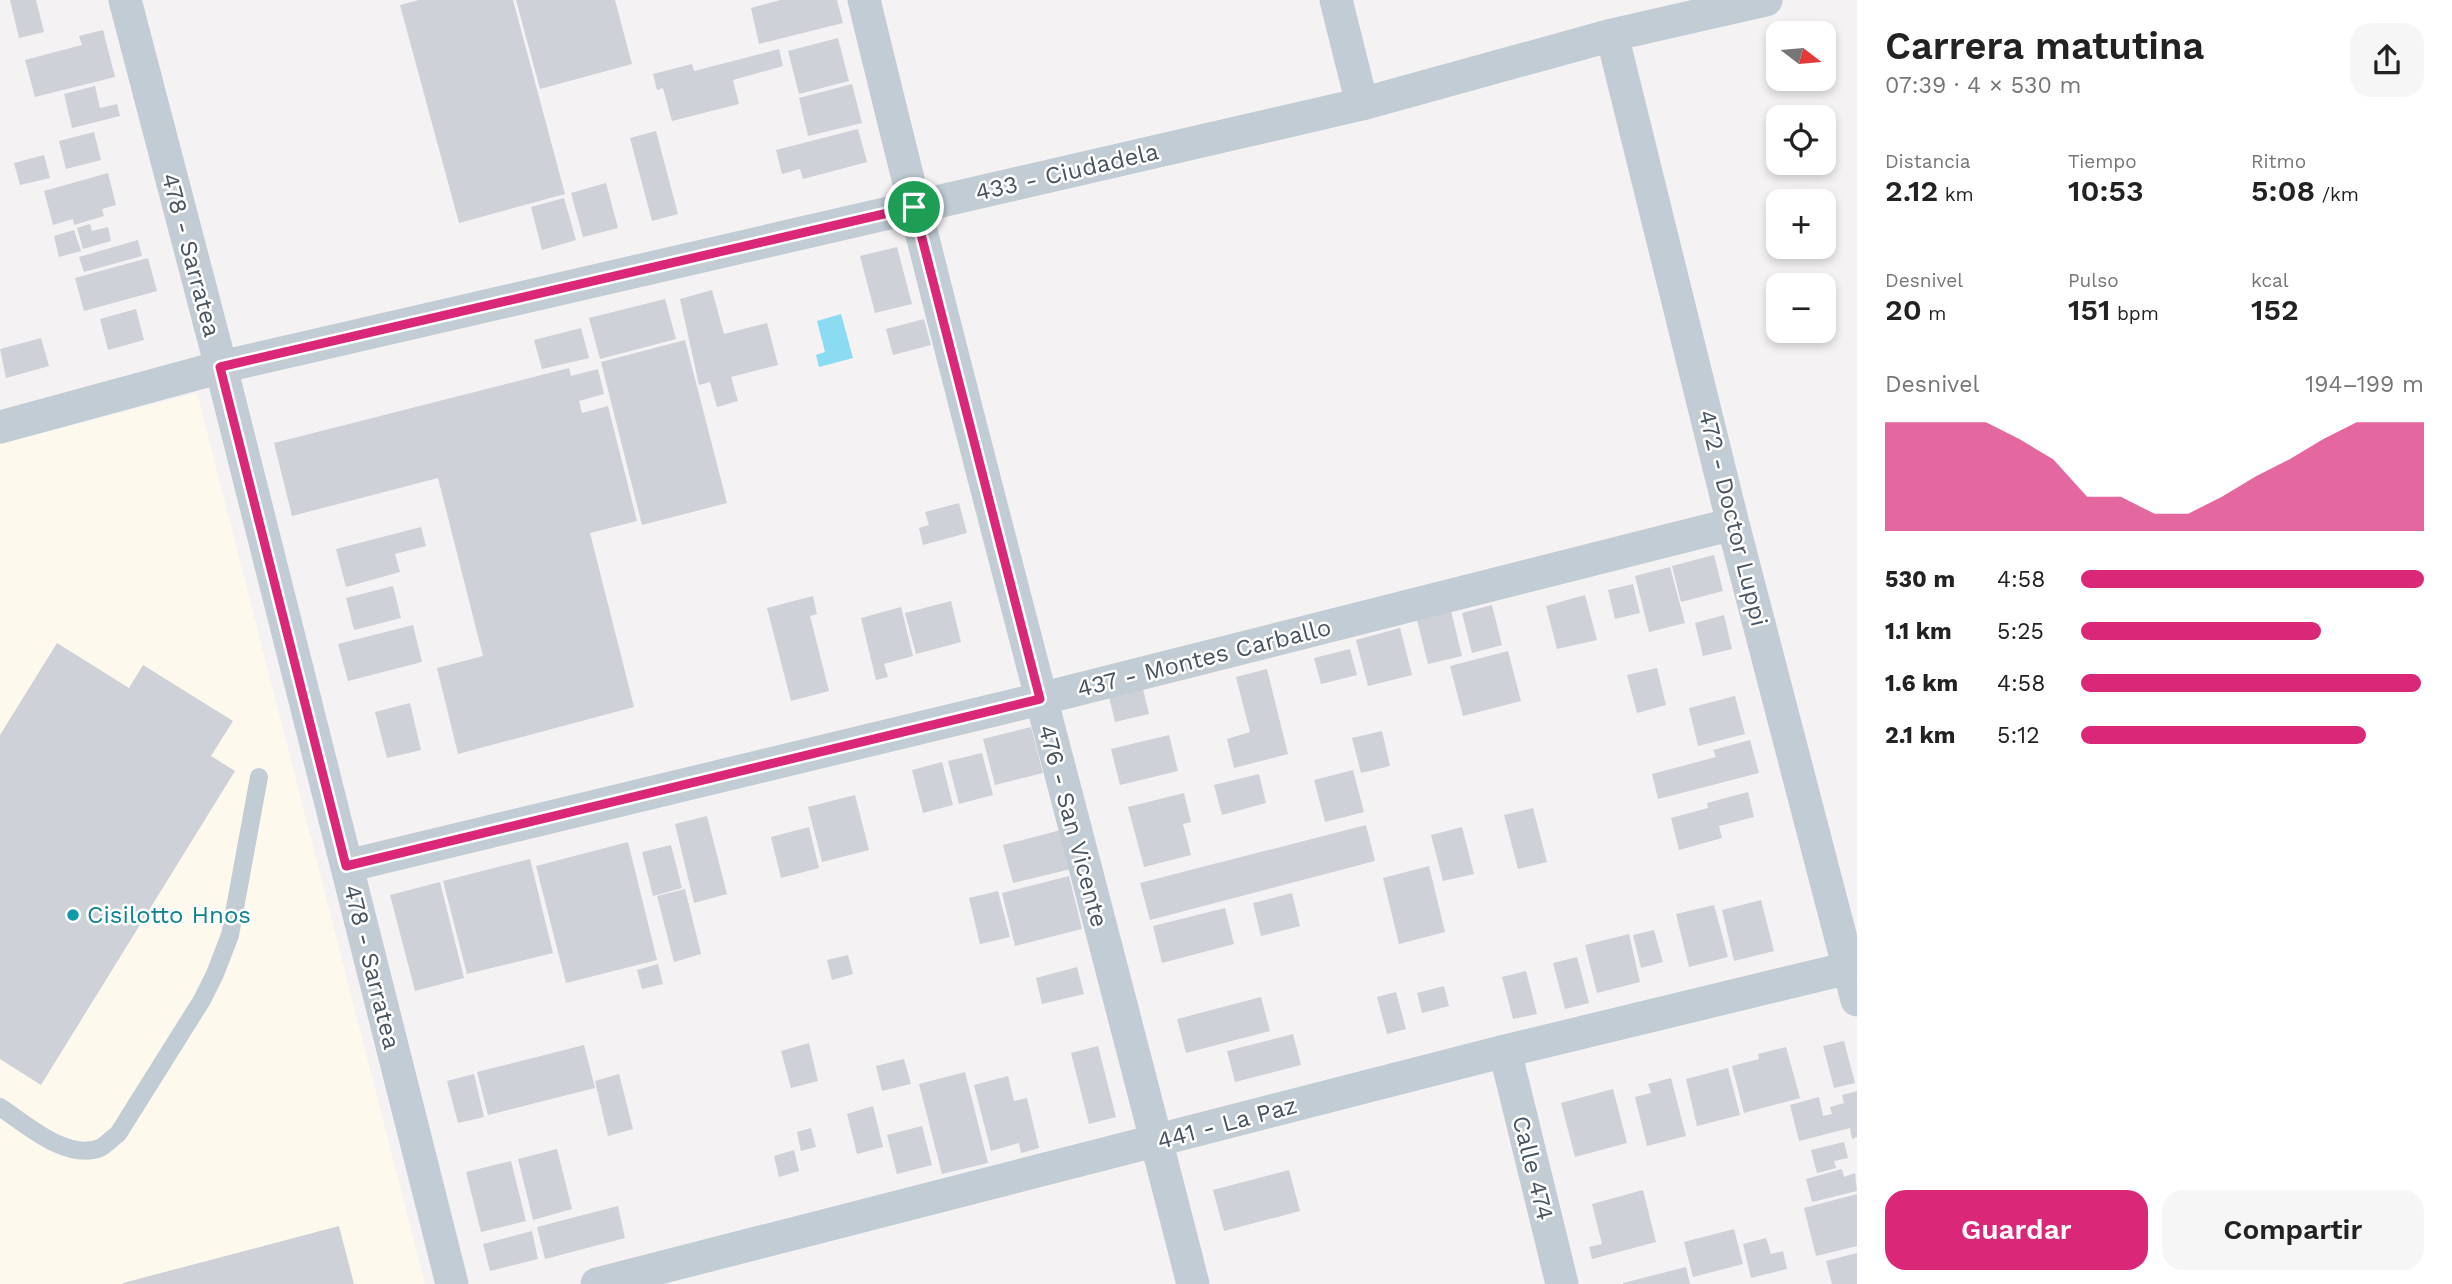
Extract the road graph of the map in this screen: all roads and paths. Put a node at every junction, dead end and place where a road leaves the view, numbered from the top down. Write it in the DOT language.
graph roads {
  1 [pos="125,0"];
  2 [pos="864,0"];
  3 [pos="1336,0"];
  4 [pos="1766,0"];
  5 [pos="1612,35"];
  6 [pos="1362,104"];
  7 [pos="914,207"];
  8 [pos="220,367"];
  9 [pos="0,427"];
  10 [pos="1733,524"];
  11 [pos="1040,699"];
  12 [pos="259,777"];
  13 [pos="346,866"];
  14 [pos="1853,967"];
  15 [pos="1857,1000"];
  16 [pos="1505,1051"];
  17 [pos="0,1107"];
  18 [pos="1157,1141"];
  19 [pos="452,1284"];
  20 [pos="597,1284"];
  21 [pos="1193,1284"];
  22 [pos="1562,1284"];
  1 -- 8 [label="street, 478 - Sarratea"];
  2 -- 7 [label="street, 476 - San Vicente"];
  3 -- 6 [label="street"];
  4 -- 5 [label="street, 433 - Ciudadela"];
  5 -- 6 [label="street, 433 - Ciudadela"];
  5 -- 10 [label="street, 472 - Doctor Luppi"];
  6 -- 7 [label="street, 433 - Ciudadela"];
  7 -- 8 [label="street, 433 - Ciudadela"];
  7 -- 11 [label="street, 476 - San Vicente"];
  8 -- 9 [label="street, 433 - Ciudadela"];
  8 -- 13 [label="street, 478 - Sarratea"];
  10 -- 11 [label="street, 437 - Montes Carballo"];
  10 -- 14 [label="street, 472 - Doctor Luppi"];
  11 -- 13 [label="street, 437 - Montes Carballo"];
  11 -- 18 [label="street, 476 - San Vicente"];
  12 -- 17 [label="lane"];
  13 -- 19 [label="street, 478 - Sarratea"];
  14 -- 15 [label="street, 472 - Doctor Luppi"];
  14 -- 16 [label="street, 441 - La Paz"];
  16 -- 18 [label="street, 441 - La Paz"];
  16 -- 22 [label="street, Calle 474"];
  18 -- 20 [label="street, 441 - La Paz"];
  18 -- 21 [label="street, 476 - San Vicente"];
}
